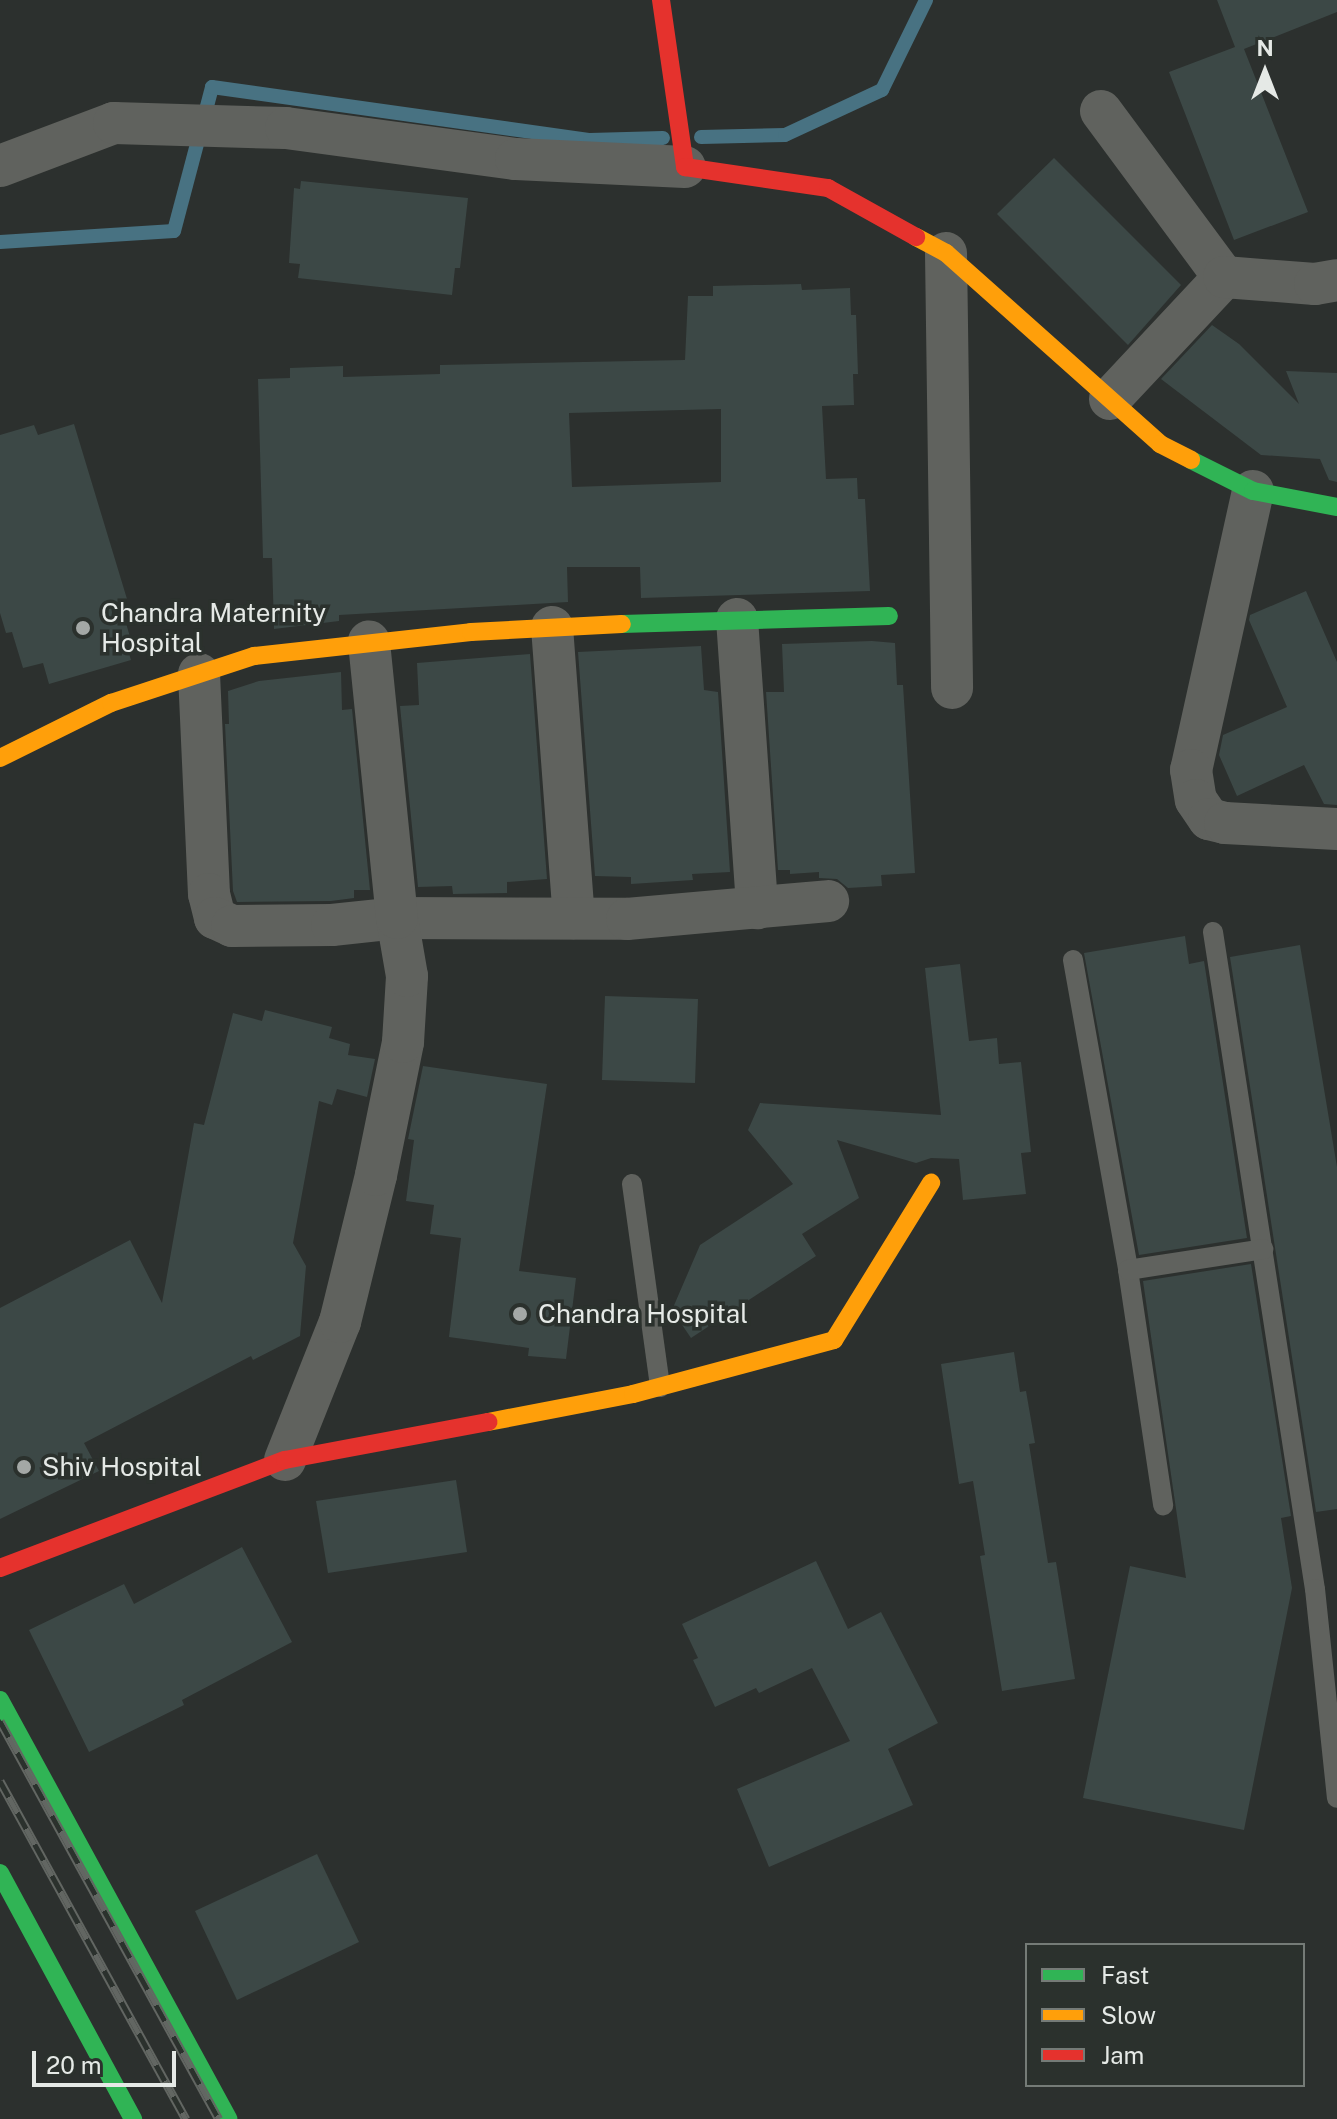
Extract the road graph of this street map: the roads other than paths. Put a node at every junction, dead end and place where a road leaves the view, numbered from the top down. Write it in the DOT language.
graph roads {
  1 [pos="661,0"];
  2 [pos="1101,111"];
  3 [pos="0,166"];
  4 [pos="685,167"];
  5 [pos="946,253"];
  6 [pos="1224,277"];
  7 [pos="1337,280"];
  8 [pos="1110,399"];
  9 [pos="1253,491"];
  10 [pos="1337,507"];
  11 [pos="889,616"];
  12 [pos="737,619"];
  13 [pos="552,627"];
  14 [pos="369,641"];
  15 [pos="199,674"];
  16 [pos="952,688"];
  17 [pos="0,758"];
  18 [pos="1337,829"];
  19 [pos="828,901"];
  20 [pos="757,908"];
  21 [pos="397,918"];
  22 [pos="574,918"];
  23 [pos="1213,932"];
  24 [pos="1073,960"];
  25 [pos="931,1183"];
  26 [pos="632,1184"];
  27 [pos="1263,1249"];
  28 [pos="1128,1270"];
  29 [pos="660,1387"];
  30 [pos="285,1460"];
  31 [pos="1163,1505"];
  32 [pos="0,1568"];
  33 [pos="0,1700"];
  34 [pos="1337,1798"];
  35 [pos="0,1873"];
  36 [pos="133,2119"];
  37 [pos="228,2119"];
  1 -- 4 [label="street"];
  2 -- 6 [label="street"];
  3 -- 4 [label="street"];
  4 -- 5 [label="street"];
  5 -- 8 [label="street"];
  5 -- 16 [label="street"];
  6 -- 7 [label="street"];
  6 -- 8 [label="street"];
  8 -- 9 [label="street"];
  9 -- 10 [label="street"];
  9 -- 18 [label="street"];
  11 -- 12 [label="street"];
  12 -- 13 [label="street"];
  12 -- 20 [label="street"];
  13 -- 14 [label="street"];
  13 -- 22 [label="street"];
  14 -- 15 [label="street"];
  14 -- 21 [label="street"];
  15 -- 17 [label="street"];
  15 -- 21 [label="street"];
  19 -- 20 [label="street"];
  20 -- 22 [label="street"];
  21 -- 22 [label="street"];
  21 -- 30 [label="street"];
  23 -- 27 [label="lane"];
  24 -- 28 [label="lane"];
  25 -- 29 [label="street"];
  26 -- 29 [label="lane"];
  27 -- 28 [label="lane"];
  27 -- 34 [label="lane"];
  28 -- 31 [label="lane"];
  29 -- 30 [label="street"];
  30 -- 32 [label="street"];
  33 -- 37 [label="street"];
  35 -- 36 [label="street"];
}
